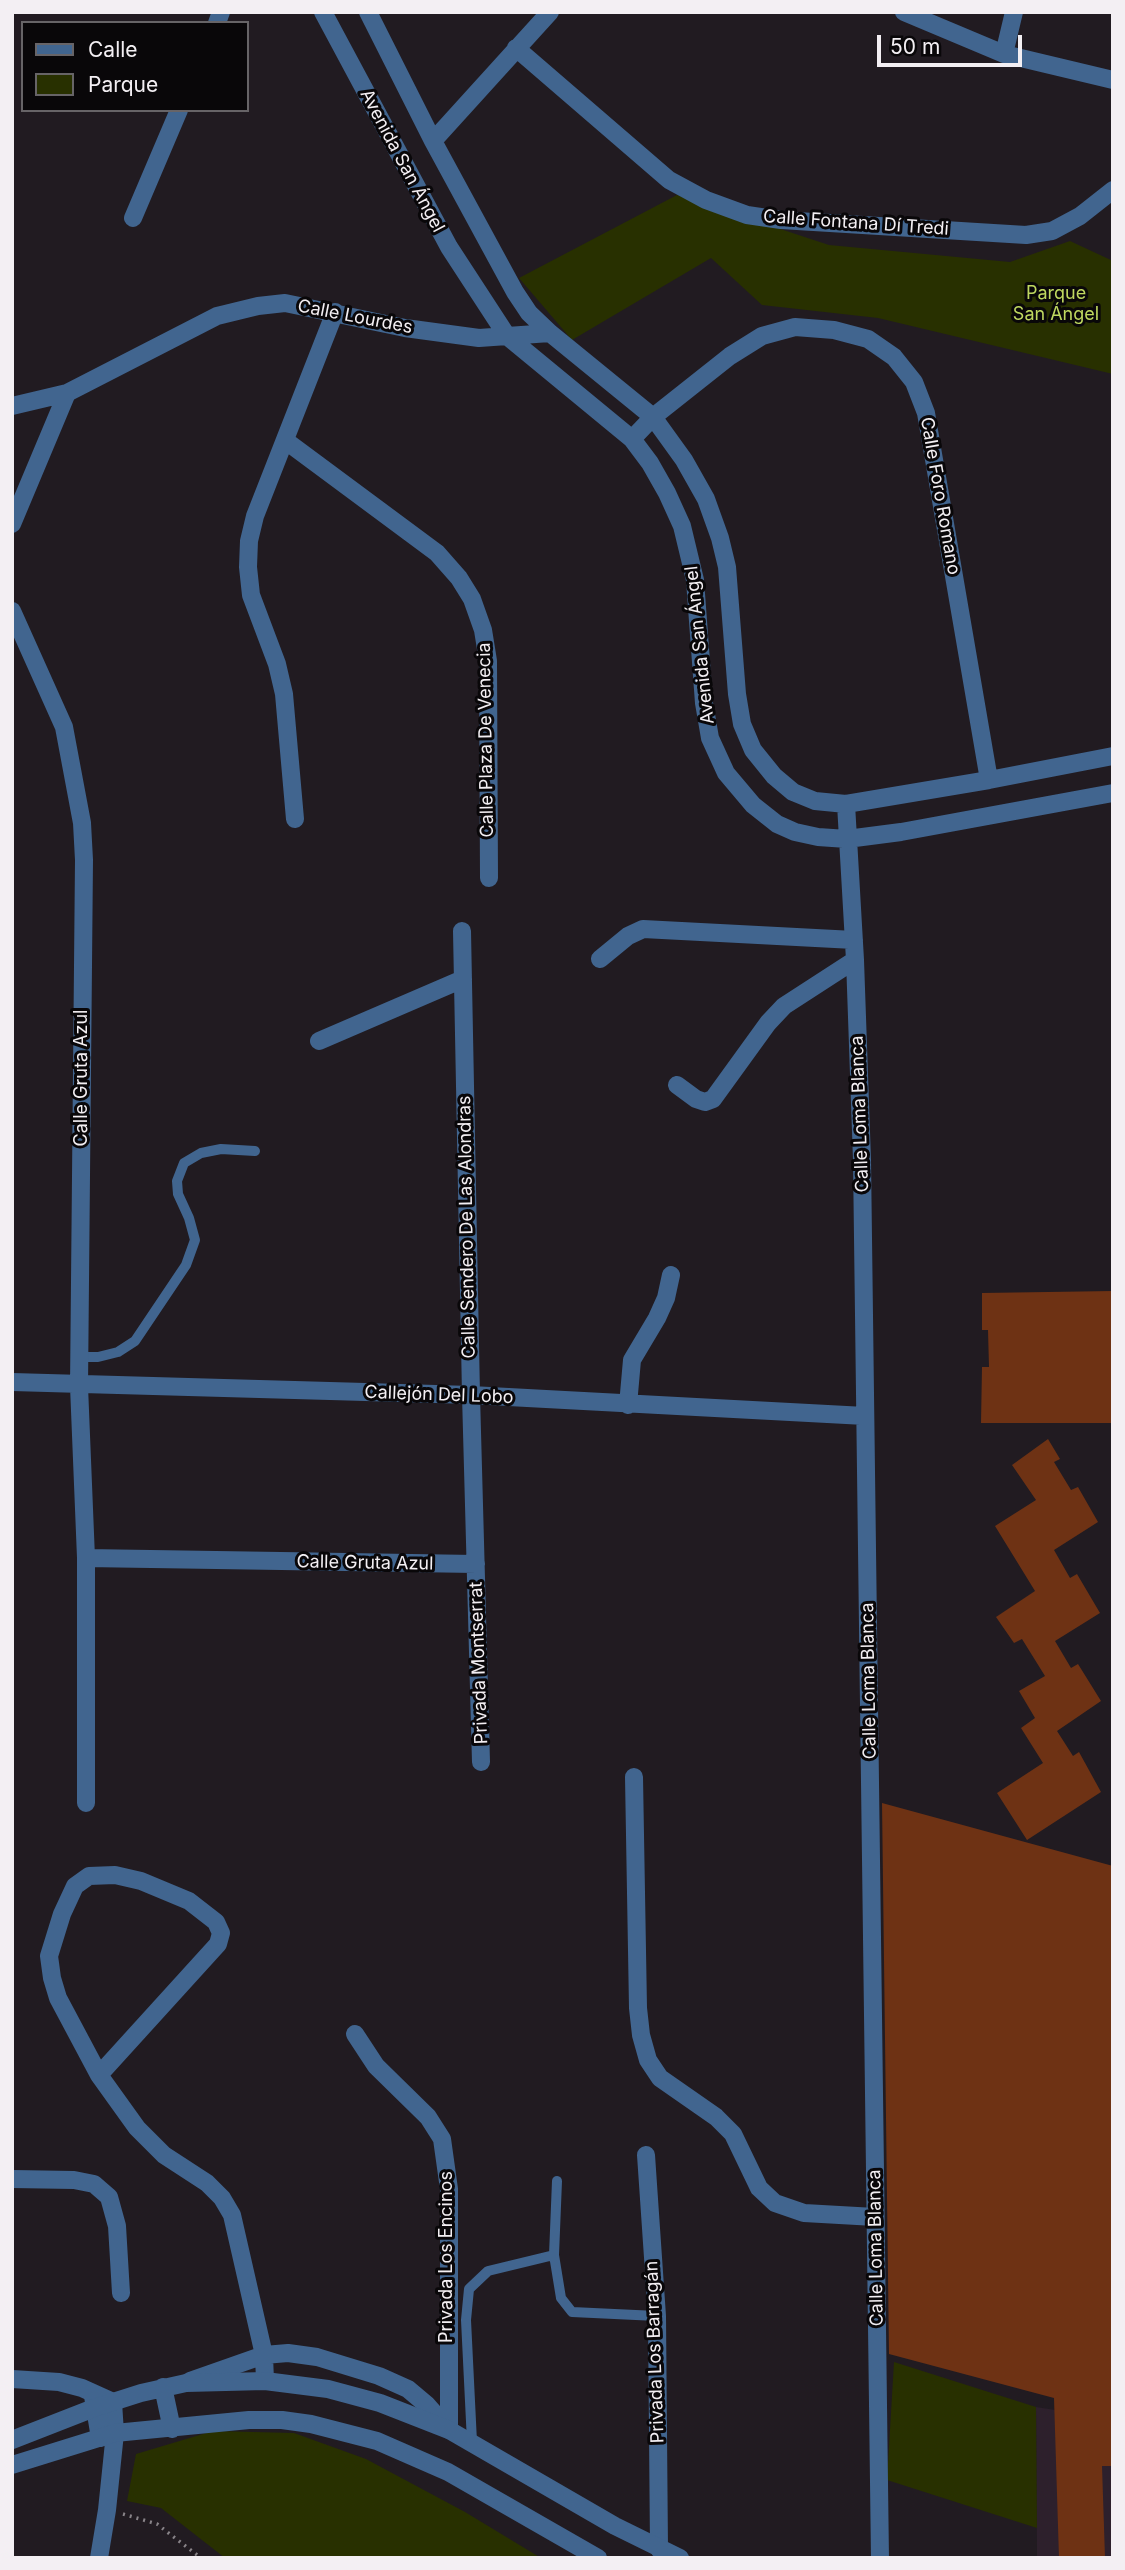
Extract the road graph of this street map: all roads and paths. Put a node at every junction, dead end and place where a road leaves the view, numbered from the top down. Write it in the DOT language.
graph roads {
  1 [pos="323,12"];
  2 [pos="368,12"];
  3 [pos="550,12"];
  4 [pos="904,12"];
  5 [pos="1014,12"];
  6 [pos="516,48"];
  7 [pos="1004,54"];
  8 [pos="1113,80"];
  9 [pos="178,112"];
  10 [pos="433,141"];
  11 [pos="1113,190"];
  12 [pos="133,218"];
  13 [pos="335,312"];
  14 [pos="550,333"];
  15 [pos="507,336"];
  16 [pos="67,393"];
  17 [pos="12,406"];
  18 [pos="653,417"];
  19 [pos="632,439"];
  20 [pos="286,441"];
  21 [pos="12,524"];
  22 [pos="12,611"];
  23 [pos="1113,756"];
  24 [pos="989,780"];
  25 [pos="1113,793"];
  26 [pos="846,804"];
  27 [pos="295,819"];
  28 [pos="847,839"];
  29 [pos="489,878"];
  30 [pos="463,931"];
  31 [pos="854,940"];
  32 [pos="600,959"];
  33 [pos="855,960"];
  34 [pos="463,979"];
  35 [pos="319,1041"];
  36 [pos="677,1085"];
  37 [pos="255,1152"];
  38 [pos="671,1275"];
  39 [pos="79,1357"];
  40 [pos="12,1382"];
  41 [pos="79,1386"];
  42 [pos="471,1395"];
  43 [pos="628,1405"];
  44 [pos="865,1416"];
  45 [pos="86,1558"];
  46 [pos="476,1564"];
  47 [pos="481,1762"];
  48 [pos="634,1777"];
  49 [pos="86,1803"];
  50 [pos="355,2034"];
  51 [pos="99,2075"];
  52 [pos="646,2155"];
  53 [pos="12,2179"];
  54 [pos="557,2181"];
  55 [pos="875,2217"];
  56 [pos="554,2255"];
  57 [pos="121,2293"];
  58 [pos="657,2316"];
  59 [pos="264,2355"];
  60 [pos="12,2379"];
  61 [pos="265,2381"];
  62 [pos="186,2383"];
  63 [pos="163,2387"];
  64 [pos="93,2400"];
  65 [pos="113,2402"];
  66 [pos="172,2429"];
  67 [pos="449,2430"];
  68 [pos="108,2435"];
  69 [pos="12,2440"];
  70 [pos="472,2442"];
  71 [pos="12,2465"];
  72 [pos="107,2510"];
  73 [pos="659,2549"];
  74 [pos="573,2550"];
  75 [pos="99,2558"];
  76 [pos="201,2558"];
  77 [pos="598,2558"];
  78 [pos="680,2558"];
  79 [pos="880,2558"];
  1 -- 15 [label="street, Avenida San Ángel"];
  2 -- 10 [label="street, Avenida San Ángel"];
  3 -- 6 [label="street"];
  4 -- 7 [label="street"];
  5 -- 7 [label="street"];
  6 -- 10 [label="street"];
  6 -- 11 [label="street, Calle Fontana Dí Tredi"];
  7 -- 8 [label="street"];
  9 -- 12 [label="street"];
  10 -- 14 [label="street, Avenida San Ángel"];
  13 -- 15 [label="street, Calle Lourdes"];
  13 -- 16 [label="street, Calle Lourdes"];
  13 -- 20 [label="street"];
  14 -- 15 [label="street, Calle Lourdes"];
  14 -- 18 [label="street, Avenida San Ángel"];
  15 -- 19 [label="street, Avenida San Ángel"];
  16 -- 17 [label="street, Calle Lourdes"];
  16 -- 21 [label="street"];
  18 -- 19 [label="street, Calle Foro Romano"];
  18 -- 24 [label="street, Calle Foro Romano"];
  18 -- 26 [label="street, Avenida San Ángel"];
  19 -- 28 [label="street, Avenida San Ángel"];
  20 -- 27 [label="street"];
  20 -- 29 [label="street, Calle Plaza De Venecia"];
  22 -- 39 [label="street, Calle Gruta Azul"];
  23 -- 24 [label="street, Avenida San Ángel"];
  24 -- 26 [label="street, Avenida San Ángel"];
  25 -- 28 [label="street, Avenida San Ángel"];
  26 -- 28 [label="street, Calle Loma Blanca"];
  28 -- 31 [label="street, Calle Loma Blanca"];
  30 -- 34 [label="street, Calle Sendero De Las Alondras"];
  31 -- 32 [label="street"];
  31 -- 33 [label="street, Calle Loma Blanca"];
  33 -- 36 [label="street"];
  33 -- 44 [label="street, Calle Loma Blanca"];
  34 -- 35 [label="street"];
  34 -- 42 [label="street, Calle Sendero De Las Alondras"];
  37 -- 39 [label="lane"];
  38 -- 43 [label="street"];
  39 -- 41 [label="street, Calle Gruta Azul"];
  40 -- 41 [label="street, Callejón Del Lobo"];
  41 -- 42 [label="street, Callejón Del Lobo"];
  41 -- 45 [label="street, Calle Gruta Azul"];
  42 -- 43 [label="street, Callejón Del Lobo"];
  42 -- 46 [label="street, Calle Sendero De Las Alondras"];
  43 -- 44 [label="street, Callejón Del Lobo"];
  44 -- 55 [label="street, Calle Loma Blanca"];
  45 -- 46 [label="street, Calle Gruta Azul"];
  45 -- 49 [label="street, Calle Gruta Azul"];
  46 -- 47 [label="street, Privada Montserrat"];
  48 -- 55 [label="street"];
  50 -- 67 [label="street, Privada Los Encinos"];
  51 -- 51 [label="street"];
  51 -- 59 [label="street"];
  52 -- 58 [label="street, Privada Los Barragán"];
  53 -- 57 [label="street"];
  54 -- 56 [label="lane"];
  55 -- 79 [label="street, Calle Loma Blanca"];
  56 -- 58 [label="lane"];
  56 -- 70 [label="lane"];
  58 -- 73 [label="street, Privada Los Barragán"];
  59 -- 61 [label="street"];
  59 -- 62 [label="street"];
  59 -- 67 [label="street"];
  60 -- 64 [label="street"];
  61 -- 62 [label="street"];
  61 -- 67 [label="street"];
  62 -- 63 [label="street"];
  63 -- 65 [label="street"];
  63 -- 66 [label="street"];
  64 -- 65 [label="street"];
  64 -- 68 [label="street"];
  64 -- 69 [label="street"];
  65 -- 68 [label="street"];
  66 -- 68 [label="street"];
  66 -- 74 [label="street"];
  67 -- 70 [label="street"];
  68 -- 71 [label="street"];
  68 -- 72 [label="street"];
  70 -- 73 [label="street"];
  72 -- 75 [label="street"];
  72 -- 76 [label="path"];
  73 -- 78 [label="street"];
  74 -- 77 [label="street"];
}
